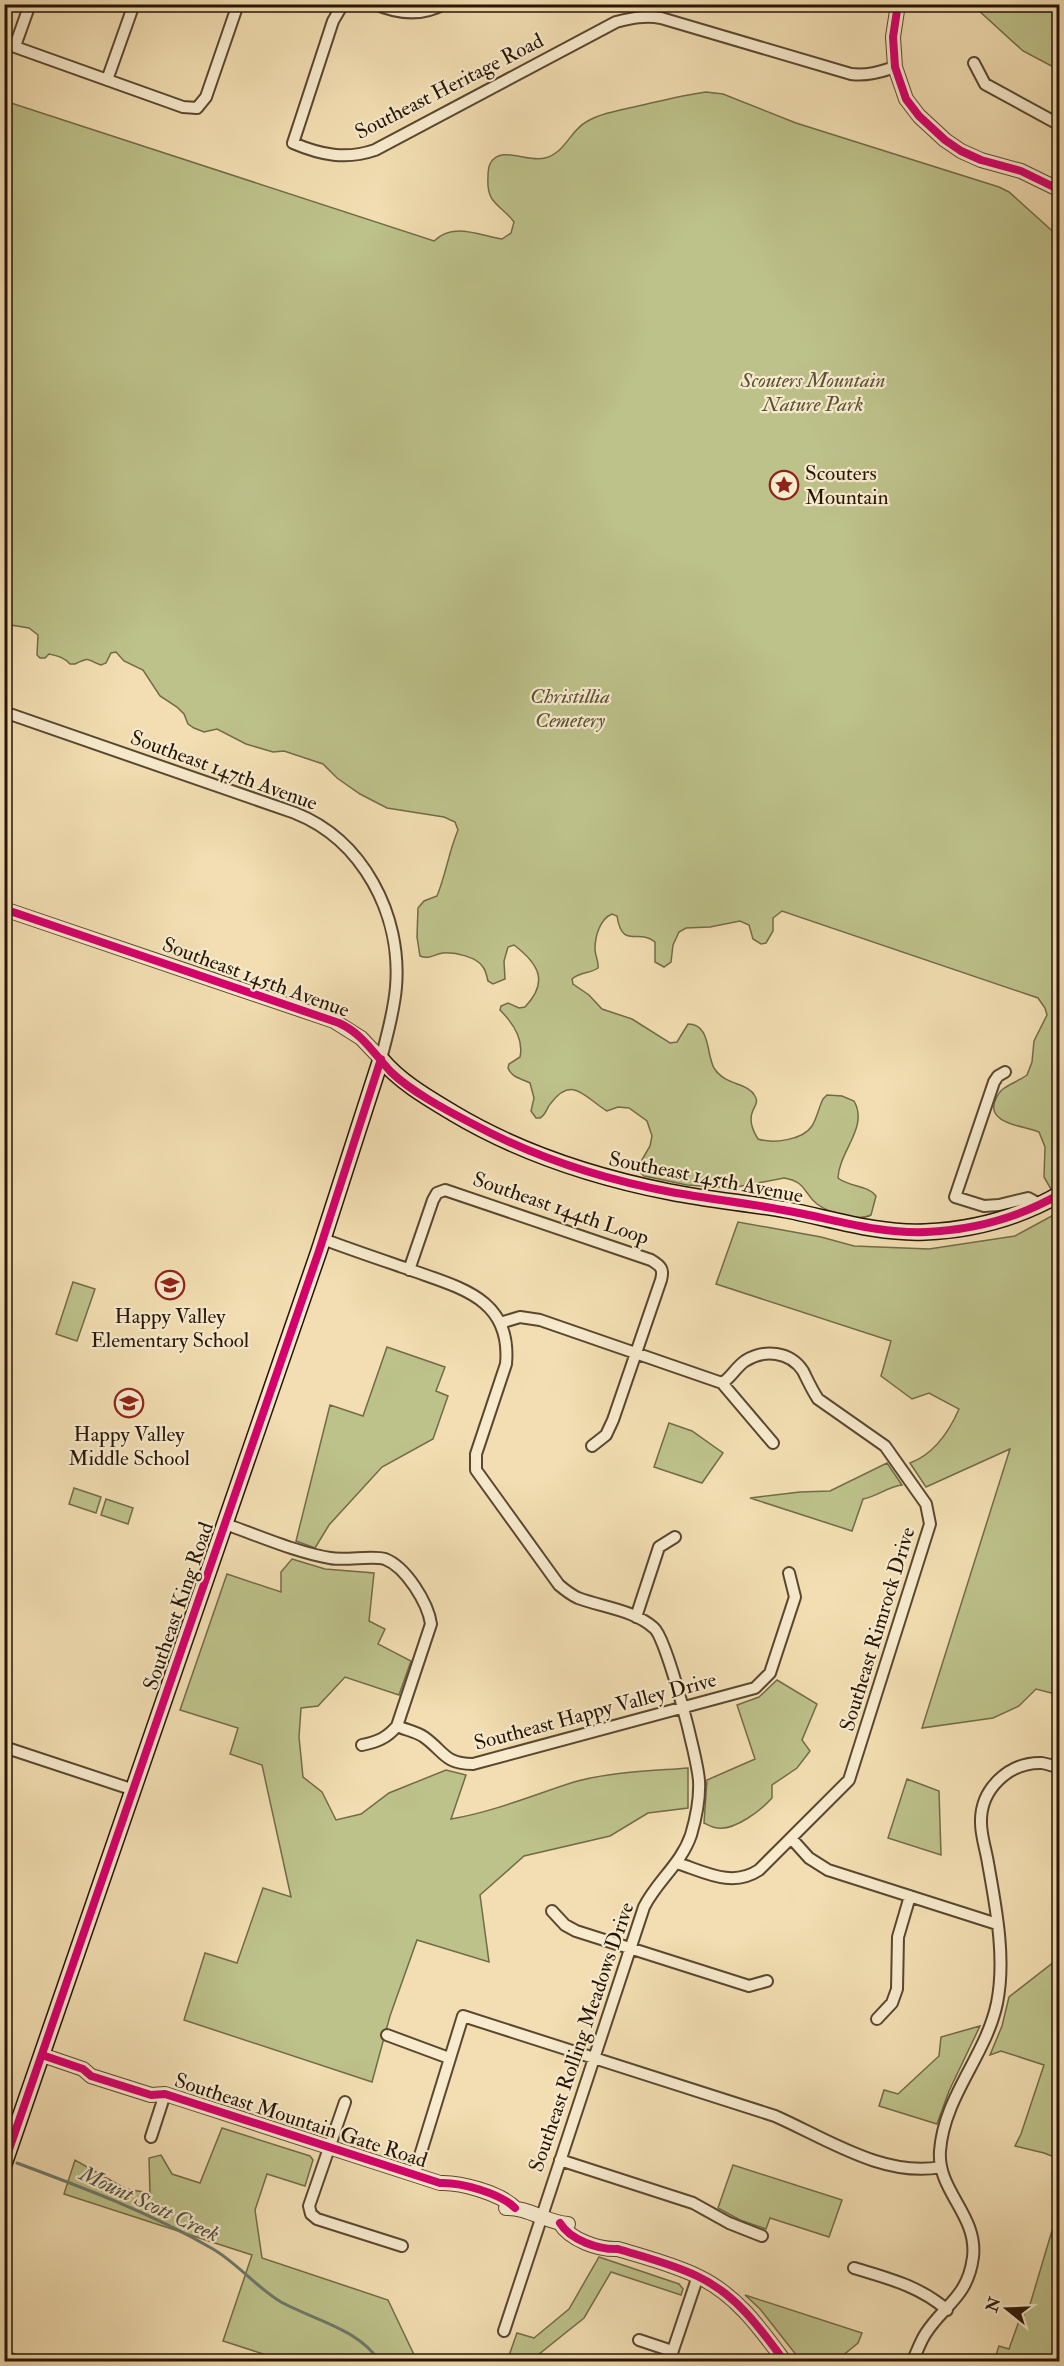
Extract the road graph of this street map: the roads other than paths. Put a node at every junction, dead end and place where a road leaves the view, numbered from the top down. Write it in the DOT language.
graph roads {
  1 [pos="30,4"];
  2 [pos="134,4"];
  3 [pos="238,4"];
  4 [pos="343,4"];
  5 [pos="375,4"];
  6 [pos="444,4"];
  7 [pos="898,4"];
  8 [pos="10,45"];
  9 [pos="974,63"];
  10 [pos="895,67"];
  11 [pos="107,80"];
  12 [pos="1059,125"];
  13 [pos="1059,190"];
  14 [pos="4,712"];
  15 [pos="4,909"];
  16 [pos="381,1059"];
  17 [pos="1005,1072"];
  18 [pos="1059,1194"];
  19 [pos="1041,1205"];
  20 [pos="323,1239"];
  21 [pos="409,1270"];
  22 [pos="500,1323"];
  23 [pos="636,1353"];
  24 [pos="722,1383"];
  25 [pos="773,1443"];
  26 [pos="592,1446"];
  27 [pos="225,1524"];
  28 [pos="675,1537"];
  29 [pos="789,1573"];
  30 [pos="636,1617"];
  31 [pos="682,1708"];
  32 [pos="397,1726"];
  33 [pos="362,1744"];
  34 [pos="4,1747"];
  35 [pos="1059,1768"];
  36 [pos="134,1790"];
  37 [pos="791,1838"];
  38 [pos="677,1863"];
  39 [pos="910,1896"];
  40 [pos="552,1911"];
  41 [pos="997,1924"];
  42 [pos="630,1949"];
  43 [pos="767,1981"];
  44 [pos="877,2019"];
  45 [pos="387,2036"];
  46 [pos="42,2055"];
  47 [pos="449,2058"];
  48 [pos="593,2058"];
  49 [pos="165,2094"];
  50 [pos="345,2102"];
  51 [pos="151,2137"];
  52 [pos="328,2147"];
  53 [pos="560,2160"];
  54 [pos="4,2164"];
  55 [pos="941,2167"];
  56 [pos="414,2175"];
  57 [pos="542,2216"];
  58 [pos="762,2236"];
  59 [pos="402,2246"];
  60 [pos="854,2268"];
  61 [pos="698,2276"];
  62 [pos="947,2310"];
  63 [pos="504,2331"];
  64 [pos="639,2340"];
  65 [pos="670,2356"];
  66 [pos="4,2357"];
  67 [pos="19,2361"];
  68 [pos="785,2361"];
  69 [pos="912,2361"];
  1 -- 8 [label="street"];
  2 -- 11 [label="street"];
  3 -- 11 [label="street"];
  4 -- 10 [label="street, Southeast Heritage Road"];
  5 -- 6 [label="street"];
  7 -- 10 [label="street"];
  8 -- 11 [label="street"];
  9 -- 12 [label="street"];
  10 -- 13 [label="street"];
  14 -- 16 [label="street, Southeast 147th Avenue"];
  15 -- 16 [label="street, Southeast 145th Avenue"];
  16 -- 19 [label="main road, Southeast 145th Avenue"];
  16 -- 20 [label="main road, Southeast King Road"];
  17 -- 19 [label="street"];
  18 -- 19 [label="main road, Southeast 145th Avenue"];
  20 -- 21 [label="street, Southeast Rolling Meadows Drive"];
  20 -- 27 [label="main road, Southeast King Road"];
  21 -- 22 [label="street, Southeast Rolling Meadows Drive"];
  21 -- 23 [label="street, Southeast 144th Loop"];
  22 -- 23 [label="street"];
  22 -- 30 [label="street, Southeast Rolling Meadows Drive"];
  23 -- 24 [label="street"];
  23 -- 26 [label="street"];
  24 -- 25 [label="street"];
  24 -- 37 [label="street, Southeast Rimrock Drive"];
  27 -- 32 [label="street"];
  27 -- 36 [label="main road, Southeast King Road"];
  28 -- 30 [label="street"];
  29 -- 31 [label="street, Southeast Happy Valley Drive"];
  30 -- 31 [label="street, Southeast Rolling Meadows Drive"];
  31 -- 32 [label="street, Southeast Happy Valley Drive"];
  31 -- 38 [label="street, Southeast Rolling Meadows Drive"];
  32 -- 33 [label="street"];
  34 -- 36 [label="street"];
  35 -- 41 [label="street"];
  36 -- 46 [label="main road, Southeast King Road"];
  37 -- 38 [label="street, Southeast Rimrock Drive"];
  37 -- 39 [label="street"];
  38 -- 42 [label="street, Southeast Rolling Meadows Drive"];
  39 -- 41 [label="street"];
  39 -- 44 [label="street"];
  40 -- 42 [label="street"];
  41 -- 55 [label="street"];
  42 -- 43 [label="street"];
  42 -- 48 [label="street, Southeast Rolling Meadows Drive"];
  45 -- 47 [label="street"];
  46 -- 49 [label="street, Southeast Mountain Gate Road"];
  46 -- 54 [label="main road, Southeast King Road"];
  47 -- 48 [label="street"];
  47 -- 56 [label="street"];
  48 -- 53 [label="street, Southeast Rolling Meadows Drive"];
  48 -- 55 [label="street"];
  49 -- 51 [label="street"];
  49 -- 52 [label="street, Southeast Mountain Gate Road"];
  50 -- 52 [label="street"];
  52 -- 56 [label="street, Southeast Mountain Gate Road"];
  52 -- 59 [label="street"];
  53 -- 57 [label="street, Southeast Rolling Meadows Drive"];
  53 -- 58 [label="street"];
  55 -- 62 [label="street"];
  56 -- 57 [label="street, Southeast Mountain Gate Road"];
  57 -- 61 [label="street, Southeast Mountain Gate Road"];
  57 -- 63 [label="street, Southeast Rolling Meadows Drive"];
  60 -- 62 [label="street"];
  61 -- 65 [label="street"];
  61 -- 68 [label="street, Southeast Mountain Gate Road"];
  62 -- 69 [label="street"];
  64 -- 65 [label="street"];
  66 -- 67 [label="street"];
}
